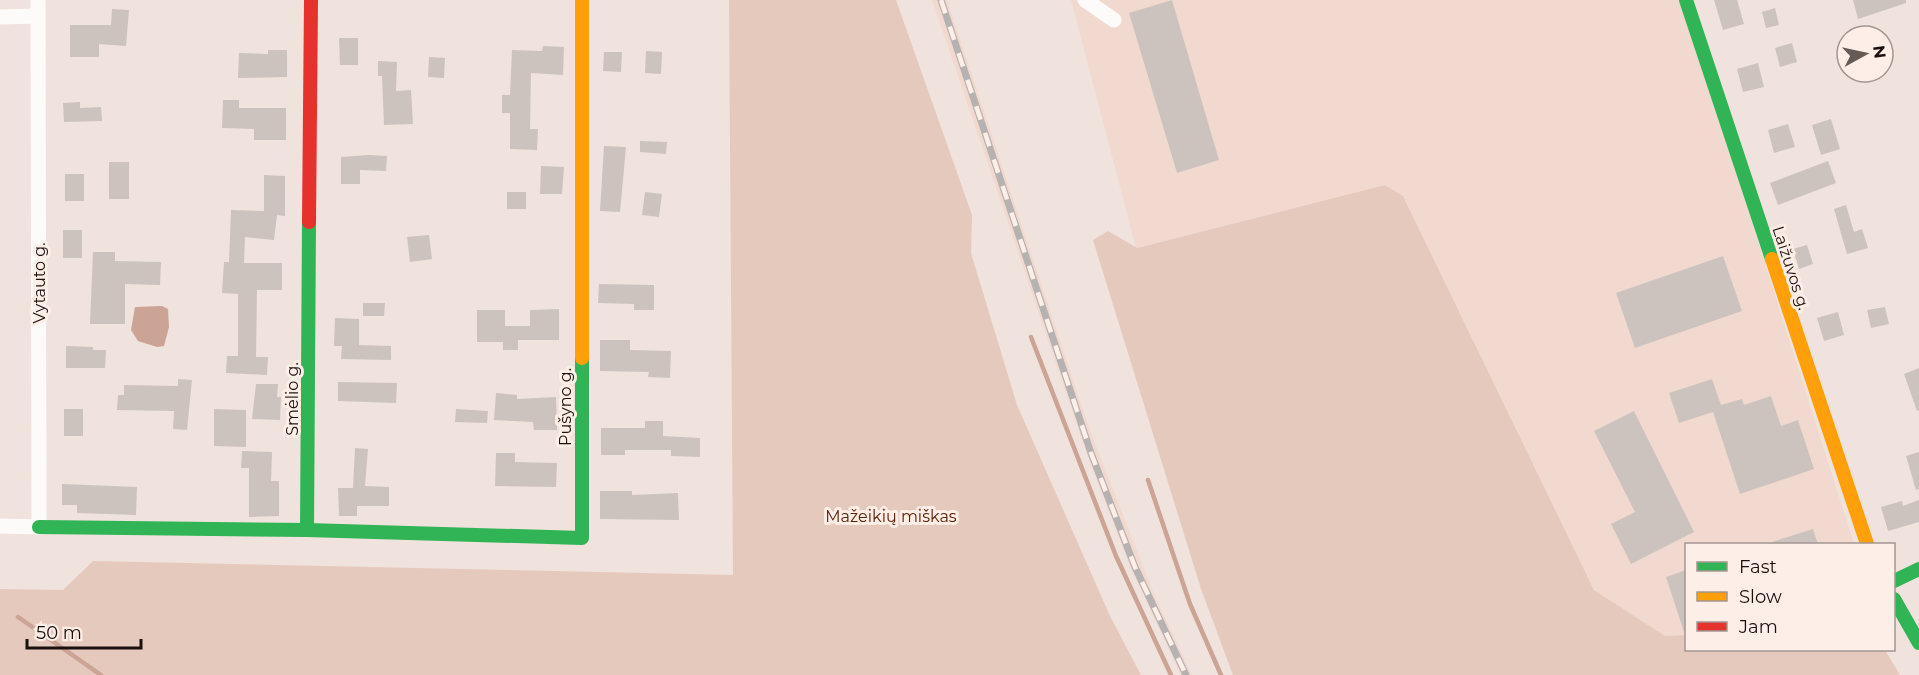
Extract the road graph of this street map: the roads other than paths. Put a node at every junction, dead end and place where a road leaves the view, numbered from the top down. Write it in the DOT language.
graph roads {
  1 [pos="38,0"];
  2 [pos="311,0"];
  3 [pos="582,0"];
  4 [pos="1085,0"];
  5 [pos="1686,0"];
  6 [pos="38,16"];
  7 [pos="0,17"];
  8 [pos="1114,20"];
  9 [pos="0,526"];
  10 [pos="39,527"];
  11 [pos="307,530"];
  12 [pos="1867,543"];
  13 [pos="1919,570"];
  14 [pos="1895,580"];
  15 [pos="1895,602"];
  16 [pos="1919,643"];
  1 -- 6 [label="street, Vytauto g."];
  2 -- 11 [label="street, Smėlio g."];
  3 -- 11 [label="street, Pušyno g."];
  4 -- 8 [label="street"];
  5 -- 12 [label="street, Laižuvos g."];
  6 -- 7 [label="street"];
  6 -- 10 [label="street, Vytauto g."];
  9 -- 10 [label="street"];
  10 -- 11 [label="street"];
  13 -- 14 [label="street"];
  15 -- 16 [label="street"];
}
